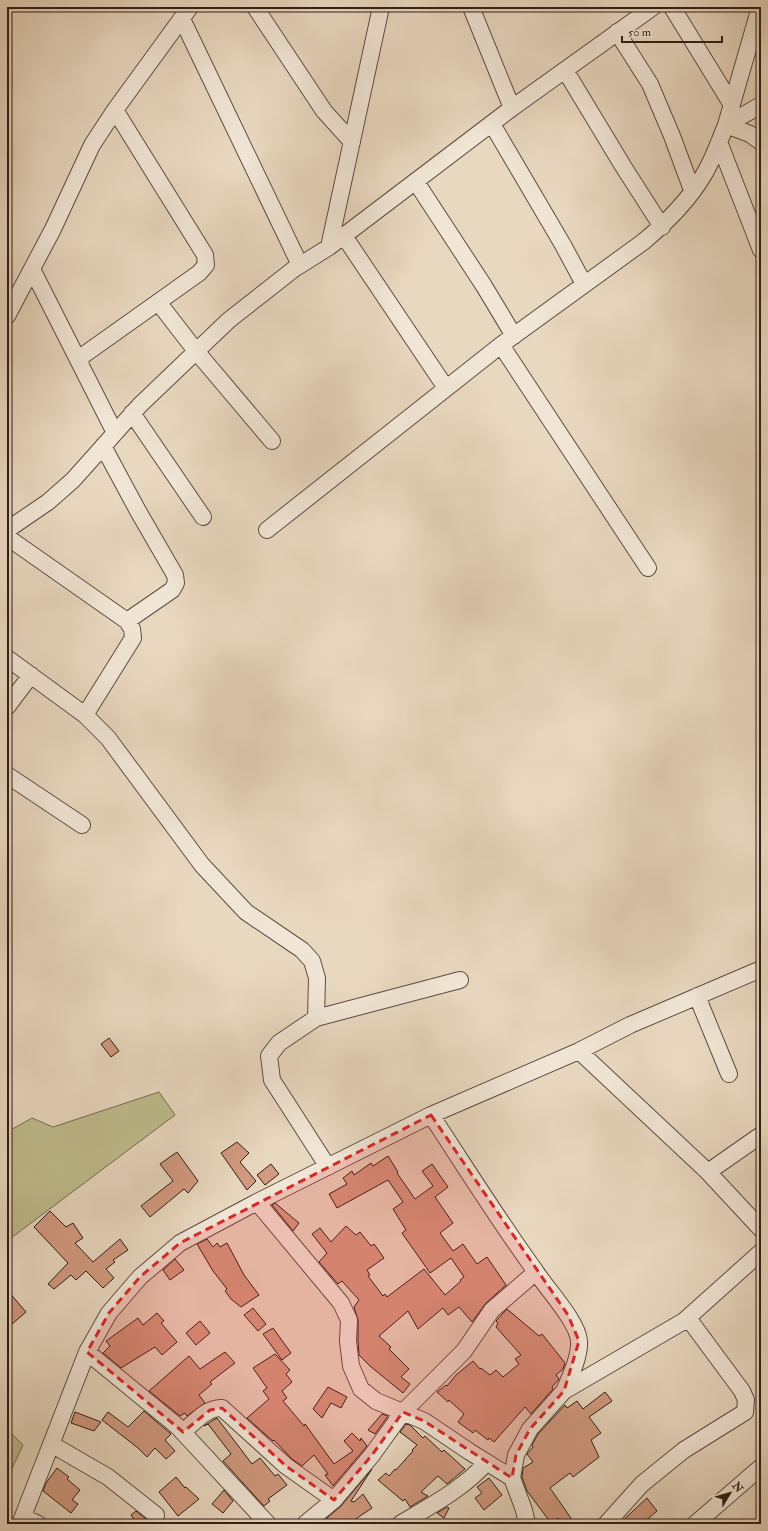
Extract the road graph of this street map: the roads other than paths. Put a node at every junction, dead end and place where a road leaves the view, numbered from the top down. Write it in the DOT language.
graph roads {
  1 [pos="255,7"];
  2 [pos="381,7"];
  3 [pos="471,7"];
  4 [pos="653,7"];
  5 [pos="672,7"];
  6 [pos="760,7"];
  7 [pos="186,13"];
  8 [pos="617,32"];
  9 [pos="565,70"];
  10 [pos="732,105"];
  11 [pos="761,105"];
  12 [pos="512,108"];
  13 [pos="115,110"];
  14 [pos="492,124"];
  15 [pos="726,125"];
  16 [pos="352,142"];
  17 [pos="719,142"];
  18 [pos="761,142"];
  19 [pos="416,182"];
  20 [pos="692,190"];
  21 [pos="662,227"];
  22 [pos="344,236"];
  23 [pos="329,247"];
  24 [pos="760,247"];
  25 [pos="300,265"];
  26 [pos="32,269"];
  27 [pos="584,284"];
  28 [pos="158,302"];
  29 [pos="7,316"];
  30 [pos="507,340"];
  31 [pos="196,350"];
  32 [pos="78,359"];
  33 [pos="446,388"];
  34 [pos="132,414"];
  35 [pos="115,433"];
  36 [pos="272,441"];
  37 [pos="103,446"];
  38 [pos="203,516"];
  39 [pos="7,530"];
  40 [pos="267,530"];
  41 [pos="7,537"];
  42 [pos="648,568"];
  43 [pos="126,621"];
  44 [pos="7,658"];
  45 [pos="30,675"];
  46 [pos="7,707"];
  47 [pos="85,715"];
  48 [pos="7,774"];
  49 [pos="82,825"];
  50 [pos="761,969"];
  51 [pos="460,980"];
  52 [pos="697,996"];
  53 [pos="316,1018"];
  54 [pos="580,1051"];
  55 [pos="729,1074"];
  56 [pos="431,1115"];
  57 [pos="761,1135"];
  58 [pos="328,1167"];
  59 [pos="708,1172"];
  60 [pos="257,1202"];
  61 [pos="761,1229"];
  62 [pos="761,1252"];
  63 [pos="536,1272"];
  64 [pos="688,1318"];
  65 [pos="86,1352"];
  66 [pos="564,1391"];
  67 [pos="403,1412"];
  68 [pos="183,1432"];
  69 [pos="51,1444"];
  70 [pos="486,1463"];
  71 [pos="761,1467"];
  72 [pos="512,1478"];
  73 [pos="334,1500"];
  74 [pos="156,1515"];
  75 [pos="525,1517"];
  76 [pos="21,1521"];
  77 [pos="38,1524"];
  78 [pos="268,1524"];
  79 [pos="305,1524"];
  80 [pos="400,1524"];
  81 [pos="514,1524"];
  82 [pos="606,1524"];
  83 [pos="695,1524"];
  1 -- 16 [label="street"];
  2 -- 16 [label="street"];
  3 -- 12 [label="street"];
  4 -- 8 [label="street"];
  5 -- 10 [label="street"];
  6 -- 10 [label="street"];
  7 -- 13 [label="street"];
  7 -- 25 [label="street"];
  8 -- 9 [label="street"];
  8 -- 20 [label="street"];
  9 -- 12 [label="street"];
  9 -- 21 [label="street"];
  10 -- 15 [label="street"];
  11 -- 15 [label="street"];
  12 -- 14 [label="street"];
  13 -- 26 [label="street"];
  13 -- 28 [label="street"];
  14 -- 19 [label="street"];
  14 -- 27 [label="street"];
  15 -- 17 [label="street"];
  15 -- 18 [label="street"];
  16 -- 23 [label="street"];
  17 -- 20 [label="street"];
  17 -- 24 [label="street"];
  19 -- 22 [label="street"];
  19 -- 30 [label="street"];
  20 -- 21 [label="street"];
  21 -- 27 [label="street"];
  22 -- 23 [label="street"];
  22 -- 33 [label="street"];
  23 -- 25 [label="street"];
  25 -- 31 [label="street"];
  26 -- 29 [label="street"];
  26 -- 32 [label="street"];
  27 -- 30 [label="street"];
  28 -- 31 [label="street"];
  28 -- 32 [label="street"];
  30 -- 33 [label="street"];
  30 -- 42 [label="street"];
  31 -- 34 [label="street"];
  31 -- 36 [label="street"];
  32 -- 35 [label="street"];
  33 -- 40 [label="street"];
  34 -- 35 [label="street"];
  34 -- 38 [label="street"];
  35 -- 37 [label="street"];
  37 -- 39 [label="street"];
  37 -- 43 [label="street"];
  41 -- 43 [label="street"];
  43 -- 47 [label="street"];
  44 -- 45 [label="street"];
  45 -- 46 [label="street"];
  45 -- 47 [label="street"];
  47 -- 53 [label="street"];
  48 -- 49 [label="street"];
  50 -- 52 [label="street"];
  51 -- 53 [label="street"];
  52 -- 54 [label="street"];
  52 -- 55 [label="street"];
  53 -- 58 [label="street"];
  54 -- 56 [label="street"];
  54 -- 59 [label="street"];
  56 -- 58 [label="street"];
  56 -- 63 [label="street"];
  57 -- 59 [label="street"];
  58 -- 60 [label="street"];
  59 -- 61 [label="street"];
  60 -- 65 [label="street"];
  60 -- 67 [label="street"];
  62 -- 64 [label="street"];
  63 -- 66 [label="street"];
  63 -- 67 [label="street"];
  64 -- 66 [label="street"];
  64 -- 82 [label="street"];
  65 -- 68 [label="street"];
  65 -- 69 [label="street"];
  66 -- 72 [label="street"];
  67 -- 70 [label="street"];
  67 -- 73 [label="street"];
  68 -- 73 [label="street"];
  68 -- 78 [label="street"];
  69 -- 74 [label="street"];
  69 -- 76 [label="street"];
  70 -- 72 [label="street"];
  70 -- 80 [label="street"];
  71 -- 83 [label="street"];
  72 -- 75 [label="street"];
  73 -- 79 [label="street"];
  75 -- 81 [label="street"];
  76 -- 77 [label="street"];
}
